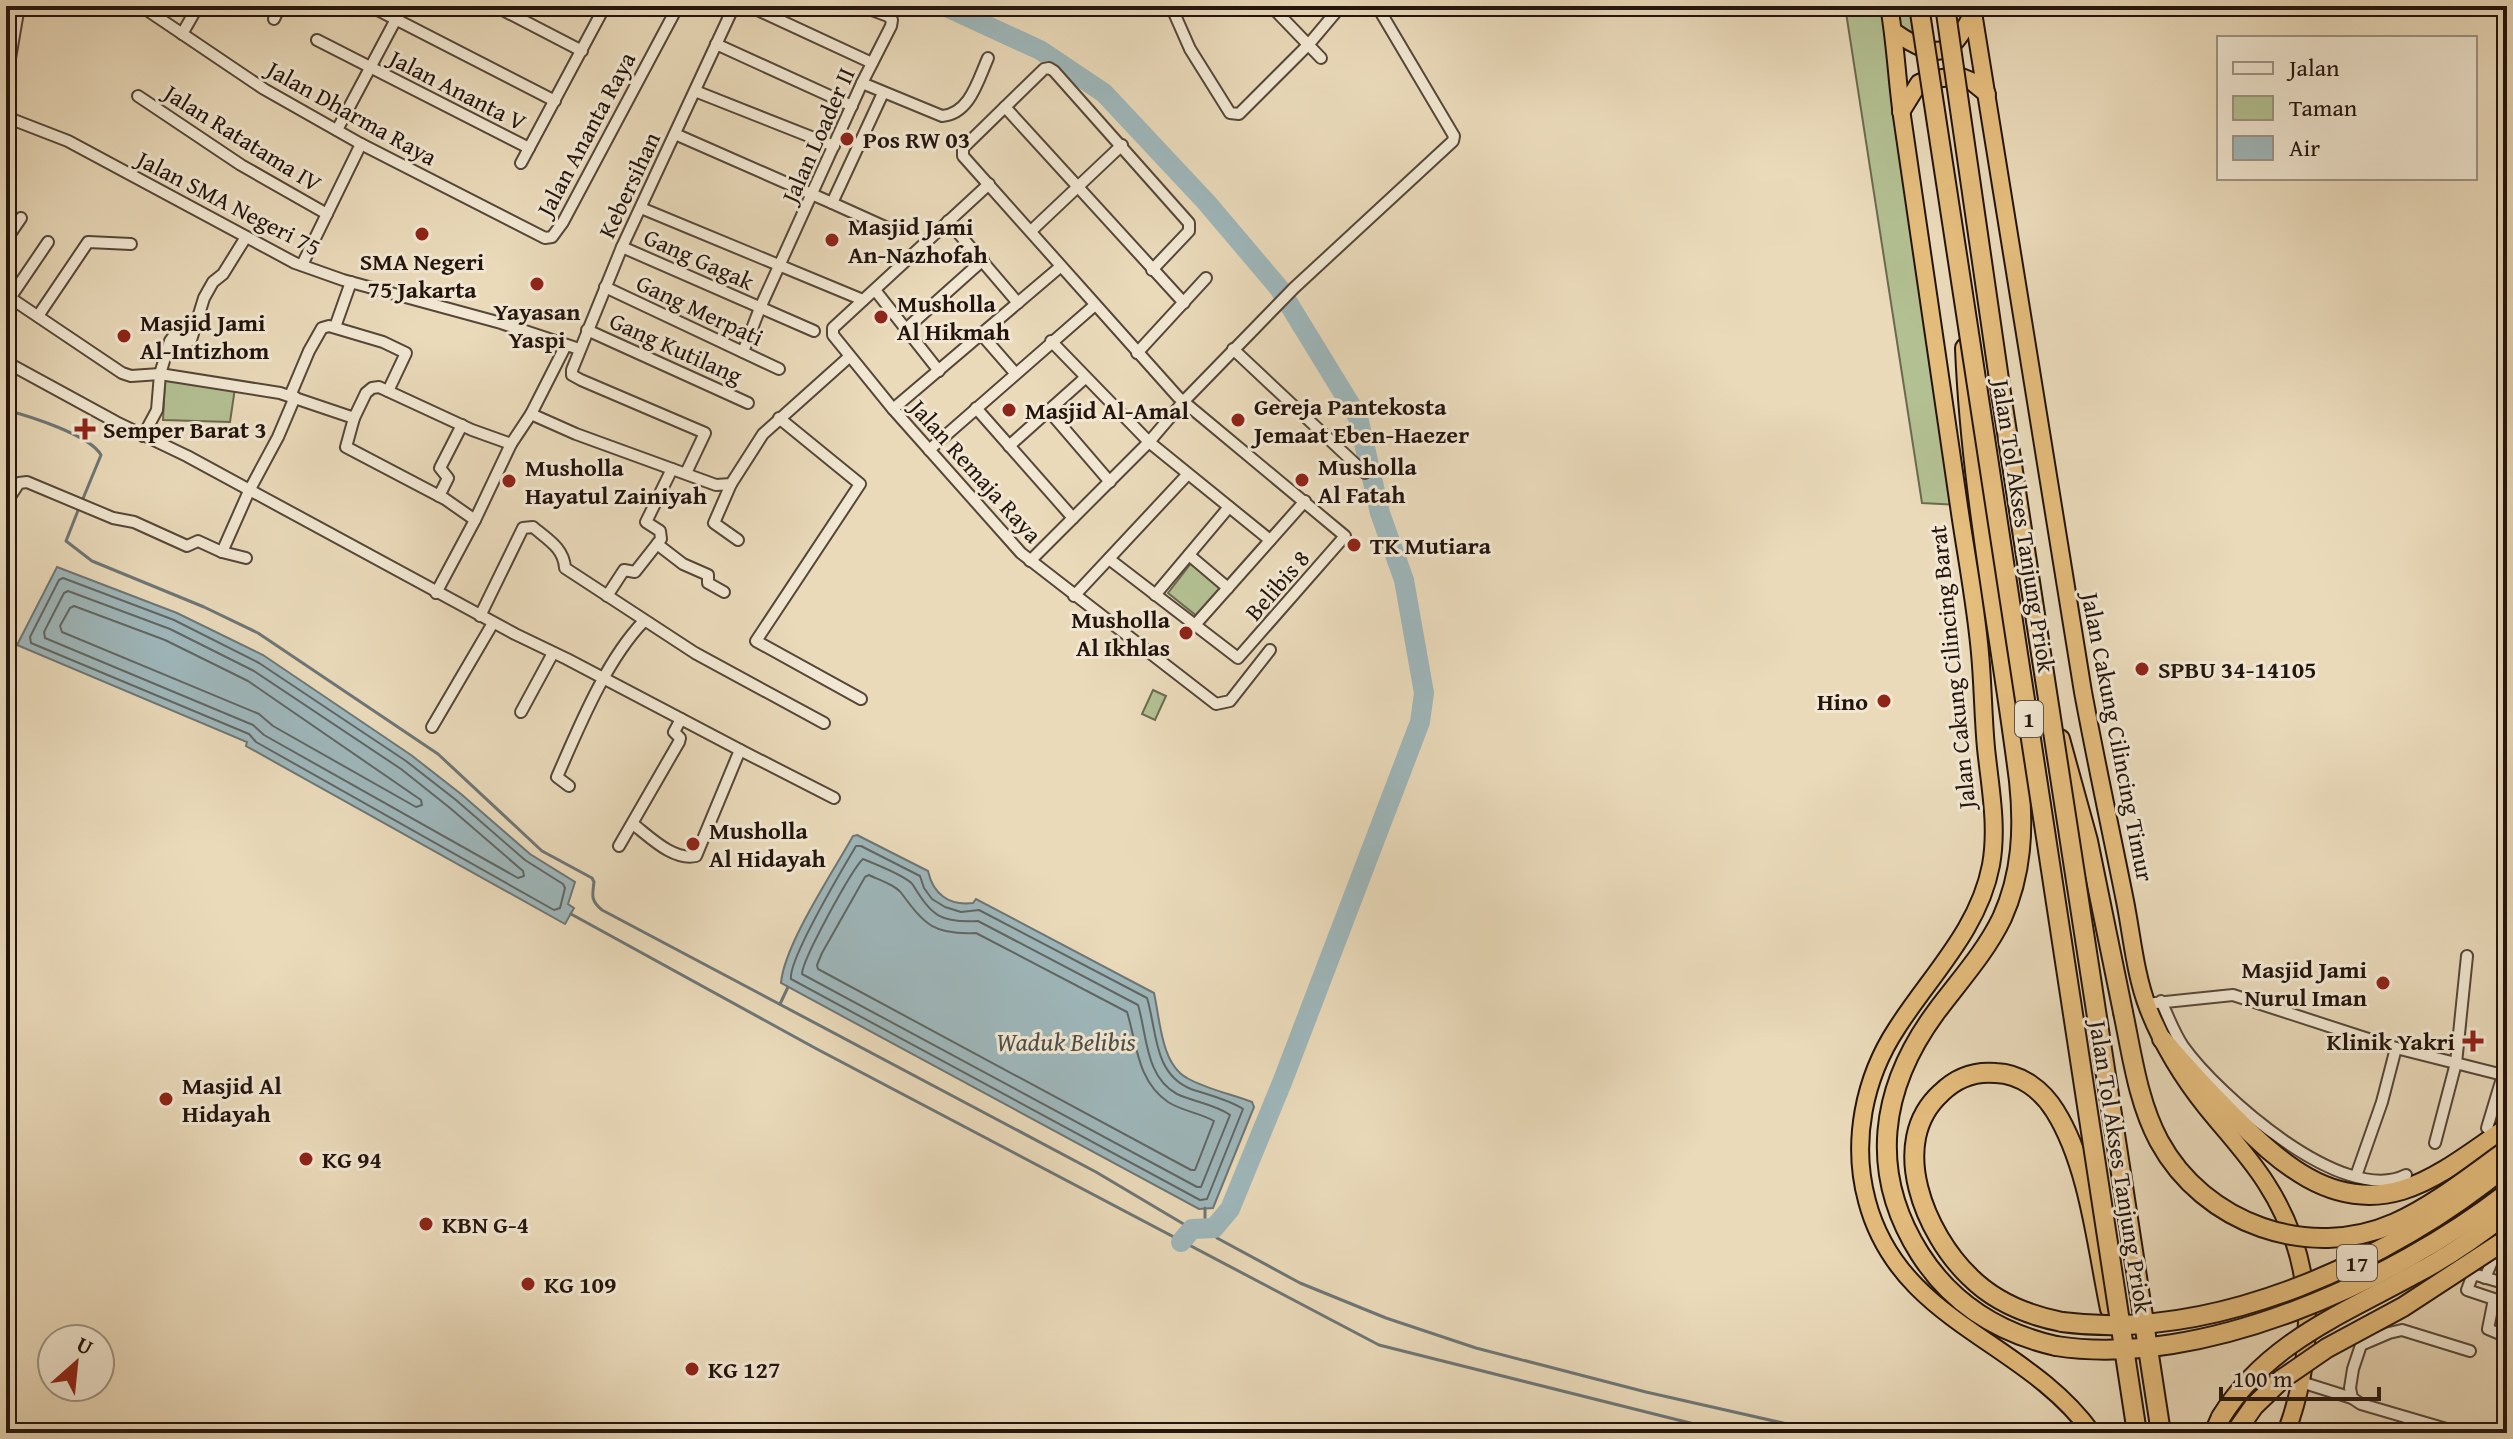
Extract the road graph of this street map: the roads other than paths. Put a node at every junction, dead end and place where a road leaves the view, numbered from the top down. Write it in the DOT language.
graph roads {
  1 [pos="18,6"];
  2 [pos="141,6"];
  3 [pos="198,6"];
  4 [pos="280,6"];
  5 [pos="370,6"];
  6 [pos="403,6"];
  7 [pos="495,6"];
  8 [pos="605,6"];
  9 [pos="678,6"];
  10 [pos="734,6"];
  11 [pos="749,6"];
  12 [pos="861,6"];
  13 [pos="1171,6"];
  14 [pos="1271,6"];
  15 [pos="1341,6"];
  16 [pos="1377,6"];
  17 [pos="1889,6"];
  18 [pos="1919,6"];
  19 [pos="1945,6"];
  20 [pos="1972,10"];
  21 [pos="274,19"];
  22 [pos="396,20"];
  23 [pos="1893,31"];
  24 [pos="182,34"];
  25 [pos="317,40"];
  26 [pos="716,44"];
  27 [pos="1309,44"];
  28 [pos="8,51"];
  29 [pos="582,51"];
  30 [pos="988,58"];
  31 [pos="1321,58"];
  32 [pos="872,63"];
  33 [pos="370,68"];
  34 [pos="6,76"];
  35 [pos="862,83"];
  36 [pos="695,91"];
  37 [pos="883,93"];
  38 [pos="1987,94"];
  39 [pos="138,96"];
  40 [pos="555,101"];
  41 [pos="852,106"];
  42 [pos="1005,107"];
  43 [pos="1901,112"];
  44 [pos="6,117"];
  45 [pos="337,130"];
  46 [pos="675,134"];
  47 [pos="361,144"];
  48 [pos="1122,145"];
  49 [pos="834,146"];
  50 [pos="529,148"];
  51 [pos="521,163"];
  52 [pos="989,184"];
  53 [pos="1080,186"];
  54 [pos="813,195"];
  55 [pos="832,203"];
  56 [pos="641,208"];
  57 [pos="327,214"];
  58 [pos="21,218"];
  59 [pos="948,221"];
  60 [pos="894,231"];
  61 [pos="1031,231"];
  62 [pos="246,237"];
  63 [pos="552,237"];
  64 [pos="6,240"];
  65 [pos="48,242"];
  66 [pos="131,244"];
  67 [pos="622,247"];
  68 [pos="983,260"];
  69 [pos="302,265"];
  70 [pos="780,265"];
  71 [pos="1060,267"];
  72 [pos="1152,270"];
  73 [pos="1206,278"];
  74 [pos="351,282"];
  75 [pos="1963,284"];
  76 [pos="605,287"];
  77 [pos="875,290"];
  78 [pos="8,297"];
  79 [pos="863,300"];
  80 [pos="1018,303"];
  81 [pos="1184,303"];
  82 [pos="1095,305"];
  83 [pos="760,308"];
  84 [pos="38,316"];
  85 [pos="335,327"];
  86 [pos="907,328"];
  87 [pos="587,330"];
  88 [pos="814,331"];
  89 [pos="981,334"];
  90 [pos="1051,341"];
  91 [pos="566,345"];
  92 [pos="579,349"];
  93 [pos="1233,349"];
  94 [pos="743,352"];
  95 [pos="1137,353"];
  96 [pos="849,357"];
  97 [pos="6,362"];
  98 [pos="779,369"];
  99 [pos="939,371"];
  100 [pos="1015,373"];
  101 [pos="160,374"];
  102 [pos="1085,378"];
  103 [pos="388,391"];
  104 [pos="293,396"];
  105 [pos="1184,401"];
  106 [pos="748,403"];
  107 [pos="976,408"];
  108 [pos="893,409"];
  109 [pos="1049,411"];
  110 [pos="531,414"];
  111 [pos="354,418"];
  112 [pos="779,418"];
  113 [pos="462,425"];
  114 [pos="143,436"];
  115 [pos="1149,442"];
  116 [pos="511,444"];
  117 [pos="1009,446"];
  118 [pos="929,450"];
  119 [pos="672,469"];
  120 [pos="686,473"];
  121 [pos="1365,473"];
  122 [pos="1187,475"];
  123 [pos="1110,482"];
  124 [pos="731,484"];
  125 [pos="249,491"];
  126 [pos="439,496"];
  127 [pos="1305,501"];
  128 [pos="6,503"];
  129 [pos="1229,507"];
  130 [pos="1073,518"];
  131 [pos="475,520"];
  132 [pos="738,540"];
  133 [pos="1270,540"];
  134 [pos="657,544"];
  135 [pos="222,552"];
  136 [pos="1189,555"];
  137 [pos="246,558"];
  138 [pos="1109,559"];
  139 [pos="1030,561"];
  140 [pos="1228,588"];
  141 [pos="724,592"];
  142 [pos="436,593"];
  143 [pos="1155,595"];
  144 [pos="607,596"];
  145 [pos="1074,596"];
  146 [pos="480,616"];
  147 [pos="644,621"];
  148 [pos="493,623"];
  149 [pos="1194,626"];
  150 [pos="1270,650"];
  151 [pos="553,653"];
  152 [pos="604,678"];
  153 [pos="2048,698"];
  154 [pos="861,699"];
  155 [pos="521,712"];
  156 [pos="681,719"];
  157 [pos="824,723"];
  158 [pos="432,727"];
  159 [pos="740,750"];
  160 [pos="569,786"];
  161 [pos="834,798"];
  162 [pos="633,824"];
  163 [pos="619,846"];
  164 [pos="2467,956"];
  165 [pos="2154,1003"];
  166 [pos="2162,1039"];
  167 [pos="2396,1048"];
  168 [pos="2456,1063"];
  169 [pos="2505,1075"];
  170 [pos="2487,1128"];
  171 [pos="2507,1128"];
  172 [pos="2435,1143"];
  173 [pos="2507,1150"];
  174 [pos="2507,1165"];
  175 [pos="2406,1175"];
  176 [pos="2356,1176"];
  177 [pos="2507,1193"];
  178 [pos="2507,1213"];
  179 [pos="2507,1226"];
  180 [pos="2507,1239"];
  181 [pos="2485,1278"];
  182 [pos="2507,1284"];
  183 [pos="2507,1337"];
  184 [pos="2470,1351"];
  185 [pos="2301,1382"];
  186 [pos="2352,1398"];
  187 [pos="2092,1433"];
  188 [pos="2137,1433"];
  189 [pos="2161,1433"];
  190 [pos="2214,1433"];
  191 [pos="2235,1433"];
  192 [pos="2286,1433"];
  193 [pos="2460,1433"];
  1 -- 28 [label="street"];
  2 -- 24 [label="street, Jalan Dharma Raya"];
  3 -- 24 [label="street"];
  4 -- 21 [label="street"];
  5 -- 22 [label="street"];
  6 -- 22 [label="street"];
  7 -- 29 [label="street"];
  8 -- 29 [label="street"];
  9 -- 63 [label="street, Jalan Ananta Raya"];
  10 -- 26 [label="street, Kebersihan"];
  11 -- 32 [label="street"];
  12 -- 32 [label="street, Jalan Loader II"];
  13 -- 27 [label="street"];
  14 -- 27 [label="street"];
  15 -- 27 [label="street"];
  16 -- 93 [label="street"];
  17 -- 23 [label="highway, Jalan Cakung Cilincing Barat"];
  18 -- 75 [label="highway, Jalan Tol Akses Tanjung Priok / 1, bridge"];
  19 -- 153 [label="highway, Jalan Tol Akses Tanjung Priok / 1, bridge"];
  20 -- 23 [label="highway"];
  20 -- 38 [label="highway, Jalan Cakung Cilincing Timur"];
  22 -- 33 [label="street"];
  22 -- 40 [label="street"];
  23 -- 43 [label="highway, Jalan Cakung Cilincing Barat"];
  24 -- 45 [label="street, Jalan Dharma Raya"];
  25 -- 33 [label="street, Jalan Ananta V"];
  26 -- 36 [label="street, Kebersihan"];
  26 -- 41 [label="street"];
  27 -- 31 [label="street"];
  28 -- 34 [label="street"];
  29 -- 40 [label="street"];
  30 -- 37 [label="street"];
  32 -- 35 [label="street, Jalan Loader II"];
  33 -- 45 [label="street"];
  33 -- 50 [label="street, Jalan Ananta V"];
  35 -- 37 [label="street"];
  35 -- 41 [label="street, Jalan Loader II"];
  36 -- 46 [label="street, Kebersihan"];
  36 -- 49 [label="street"];
  37 -- 55 [label="street"];
  38 -- 43 [label="highway"];
  38 -- 165 [label="highway, Jalan Cakung Cilincing Timur"];
  39 -- 57 [label="street, Jalan Ratatama IV"];
  40 -- 50 [label="street"];
  41 -- 49 [label="street, Jalan Loader II"];
  42 -- 48 [label="street"];
  42 -- 52 [label="street"];
  42 -- 53 [label="street"];
  43 -- 187 [label="highway, Jalan Cakung Cilincing Barat"];
  44 -- 62 [label="street, Jalan SMA Negeri 75"];
  45 -- 47 [label="street, Jalan Dharma Raya"];
  46 -- 54 [label="street"];
  46 -- 56 [label="street, Kebersihan"];
  47 -- 57 [label="street"];
  47 -- 63 [label="street, Jalan Dharma Raya"];
  48 -- 53 [label="street"];
  48 -- 72 [label="street"];
  49 -- 54 [label="street, Jalan Loader II"];
  50 -- 51 [label="street"];
  52 -- 59 [label="street, Jalan Remaja Raya"];
  52 -- 61 [label="street"];
  53 -- 61 [label="street"];
  53 -- 72 [label="street"];
  54 -- 55 [label="street"];
  54 -- 70 [label="street, Jalan Loader II"];
  55 -- 60 [label="street"];
  56 -- 67 [label="street, Kebersihan"];
  56 -- 70 [label="street"];
  57 -- 69 [label="street"];
  58 -- 64 [label="street"];
  59 -- 68 [label="street"];
  59 -- 77 [label="street, Jalan Remaja Raya"];
  61 -- 71 [label="street"];
  62 -- 69 [label="street, Jalan SMA Negeri 75"];
  62 -- 101 [label="street"];
  65 -- 78 [label="street"];
  66 -- 84 [label="street"];
  67 -- 76 [label="street, Kebersihan"];
  67 -- 83 [label="street, Gang Gagak"];
  68 -- 80 [label="street"];
  68 -- 86 [label="street"];
  69 -- 74 [label="street, Jalan SMA Negeri 75"];
  70 -- 79 [label="street"];
  70 -- 83 [label="street, Jalan Loader II"];
  71 -- 80 [label="street"];
  71 -- 82 [label="street"];
  72 -- 81 [label="street"];
  73 -- 81 [label="street"];
  74 -- 85 [label="street"];
  74 -- 91 [label="street, Jalan SMA Negeri 75"];
  75 -- 177 [label="highway, 17, bridge"];
  75 -- 188 [label="highway, Jalan Tol Akses Tanjung Priok / 1, bridge"];
  76 -- 87 [label="street, Kebersihan"];
  76 -- 94 [label="street, Gang Merpati"];
  77 -- 79 [label="street, Jalan Remaja Raya"];
  77 -- 86 [label="street"];
  78 -- 84 [label="street"];
  79 -- 96 [label="street, Jalan Remaja Raya"];
  80 -- 89 [label="street"];
  81 -- 95 [label="street"];
  82 -- 90 [label="street"];
  82 -- 95 [label="street"];
  83 -- 88 [label="street, Gang Gagak"];
  83 -- 94 [label="street, Jalan Loader II"];
  84 -- 101 [label="street"];
  85 -- 103 [label="street"];
  85 -- 104 [label="street"];
  86 -- 99 [label="street"];
  87 -- 92 [label="street, Kebersihan"];
  87 -- 106 [label="street, Gang Kutilang"];
  89 -- 99 [label="street"];
  89 -- 100 [label="street"];
  90 -- 100 [label="street"];
  90 -- 102 [label="street"];
  91 -- 92 [label="street, Jalan SMA Negeri 75"];
  91 -- 110 [label="street"];
  92 -- 120 [label="street, Kebersihan"];
  93 -- 105 [label="street"];
  93 -- 121 [label="street"];
  94 -- 98 [label="street, Gang Merpati"];
  95 -- 105 [label="street"];
  96 -- 108 [label="street, Jalan Remaja Raya"];
  96 -- 112 [label="street"];
  97 -- 114 [label="street"];
  99 -- 108 [label="street"];
  100 -- 107 [label="street"];
  101 -- 104 [label="street"];
  101 -- 114 [label="street"];
  102 -- 109 [label="street"];
  102 -- 115 [label="street"];
  103 -- 111 [label="street"];
  103 -- 113 [label="street"];
  104 -- 111 [label="street"];
  104 -- 125 [label="street"];
  105 -- 115 [label="street"];
  105 -- 127 [label="street"];
  107 -- 117 [label="street"];
  107 -- 118 [label="street"];
  108 -- 118 [label="street, Jalan Remaja Raya"];
  109 -- 117 [label="street"];
  109 -- 123 [label="street"];
  110 -- 116 [label="street"];
  110 -- 119 [label="street"];
  111 -- 126 [label="street"];
  112 -- 124 [label="street"];
  112 -- 154 [label="street"];
  113 -- 116 [label="street"];
  113 -- 126 [label="street"];
  114 -- 125 [label="street"];
  115 -- 122 [label="street"];
  115 -- 123 [label="street"];
  116 -- 131 [label="street"];
  117 -- 130 [label="street"];
  118 -- 139 [label="street, Jalan Remaja Raya"];
  119 -- 120 [label="street"];
  119 -- 134 [label="street"];
  120 -- 124 [label="street"];
  122 -- 129 [label="street"];
  122 -- 138 [label="street"];
  123 -- 130 [label="street"];
  124 -- 132 [label="street"];
  125 -- 135 [label="street"];
  125 -- 142 [label="street"];
  126 -- 131 [label="street"];
  127 -- 133 [label="street"];
  127 -- 149 [label="street, Belibis 8"];
  128 -- 135 [label="street"];
  129 -- 133 [label="street"];
  129 -- 136 [label="street"];
  130 -- 139 [label="street"];
  131 -- 142 [label="street"];
  133 -- 140 [label="street"];
  134 -- 141 [label="street"];
  134 -- 144 [label="street"];
  135 -- 137 [label="street"];
  136 -- 140 [label="street"];
  136 -- 143 [label="street"];
  138 -- 143 [label="street"];
  138 -- 145 [label="street"];
  139 -- 145 [label="street, Jalan Remaja Raya"];
  140 -- 149 [label="street"];
  142 -- 146 [label="street"];
  143 -- 149 [label="street"];
  144 -- 146 [label="street"];
  144 -- 147 [label="street"];
  145 -- 150 [label="street, Jalan Remaja Raya"];
  146 -- 148 [label="street"];
  147 -- 152 [label="street"];
  147 -- 157 [label="street"];
  148 -- 151 [label="street"];
  148 -- 158 [label="street"];
  151 -- 152 [label="street"];
  151 -- 155 [label="street"];
  152 -- 156 [label="street"];
  152 -- 160 [label="street"];
  153 -- 173 [label="highway, bridge"];
  153 -- 189 [label="highway, Jalan Tol Akses Tanjung Priok / 1, bridge"];
  156 -- 159 [label="street"];
  156 -- 162 [label="street"];
  159 -- 161 [label="street"];
  159 -- 162 [label="street"];
  162 -- 163 [label="street"];
  164 -- 168 [label="street"];
  165 -- 166 [label="highway, Jalan Cakung Cilincing Timur"];
  165 -- 167 [label="street"];
  165 -- 176 [label="street"];
  166 -- 171 [label="highway"];
  166 -- 185 [label="highway, Jalan Cakung Cilincing Timur"];
  167 -- 168 [label="street"];
  167 -- 176 [label="street"];
  168 -- 169 [label="street"];
  168 -- 172 [label="street"];
  169 -- 170 [label="street"];
  174 -- 188 [label="highway, 17, bridge"];
  175 -- 176 [label="street"];
  178 -- 190 [label="highway, bridge"];
  179 -- 181 [label="street"];
  180 -- 191 [label="highway, bridge"];
  181 -- 182 [label="street"];
  181 -- 183 [label="street"];
  184 -- 186 [label="street"];
  185 -- 186 [label="street"];
  185 -- 192 [label="highway, Jalan Cakung Cilincing Timur"];
  186 -- 193 [label="street"];
}
